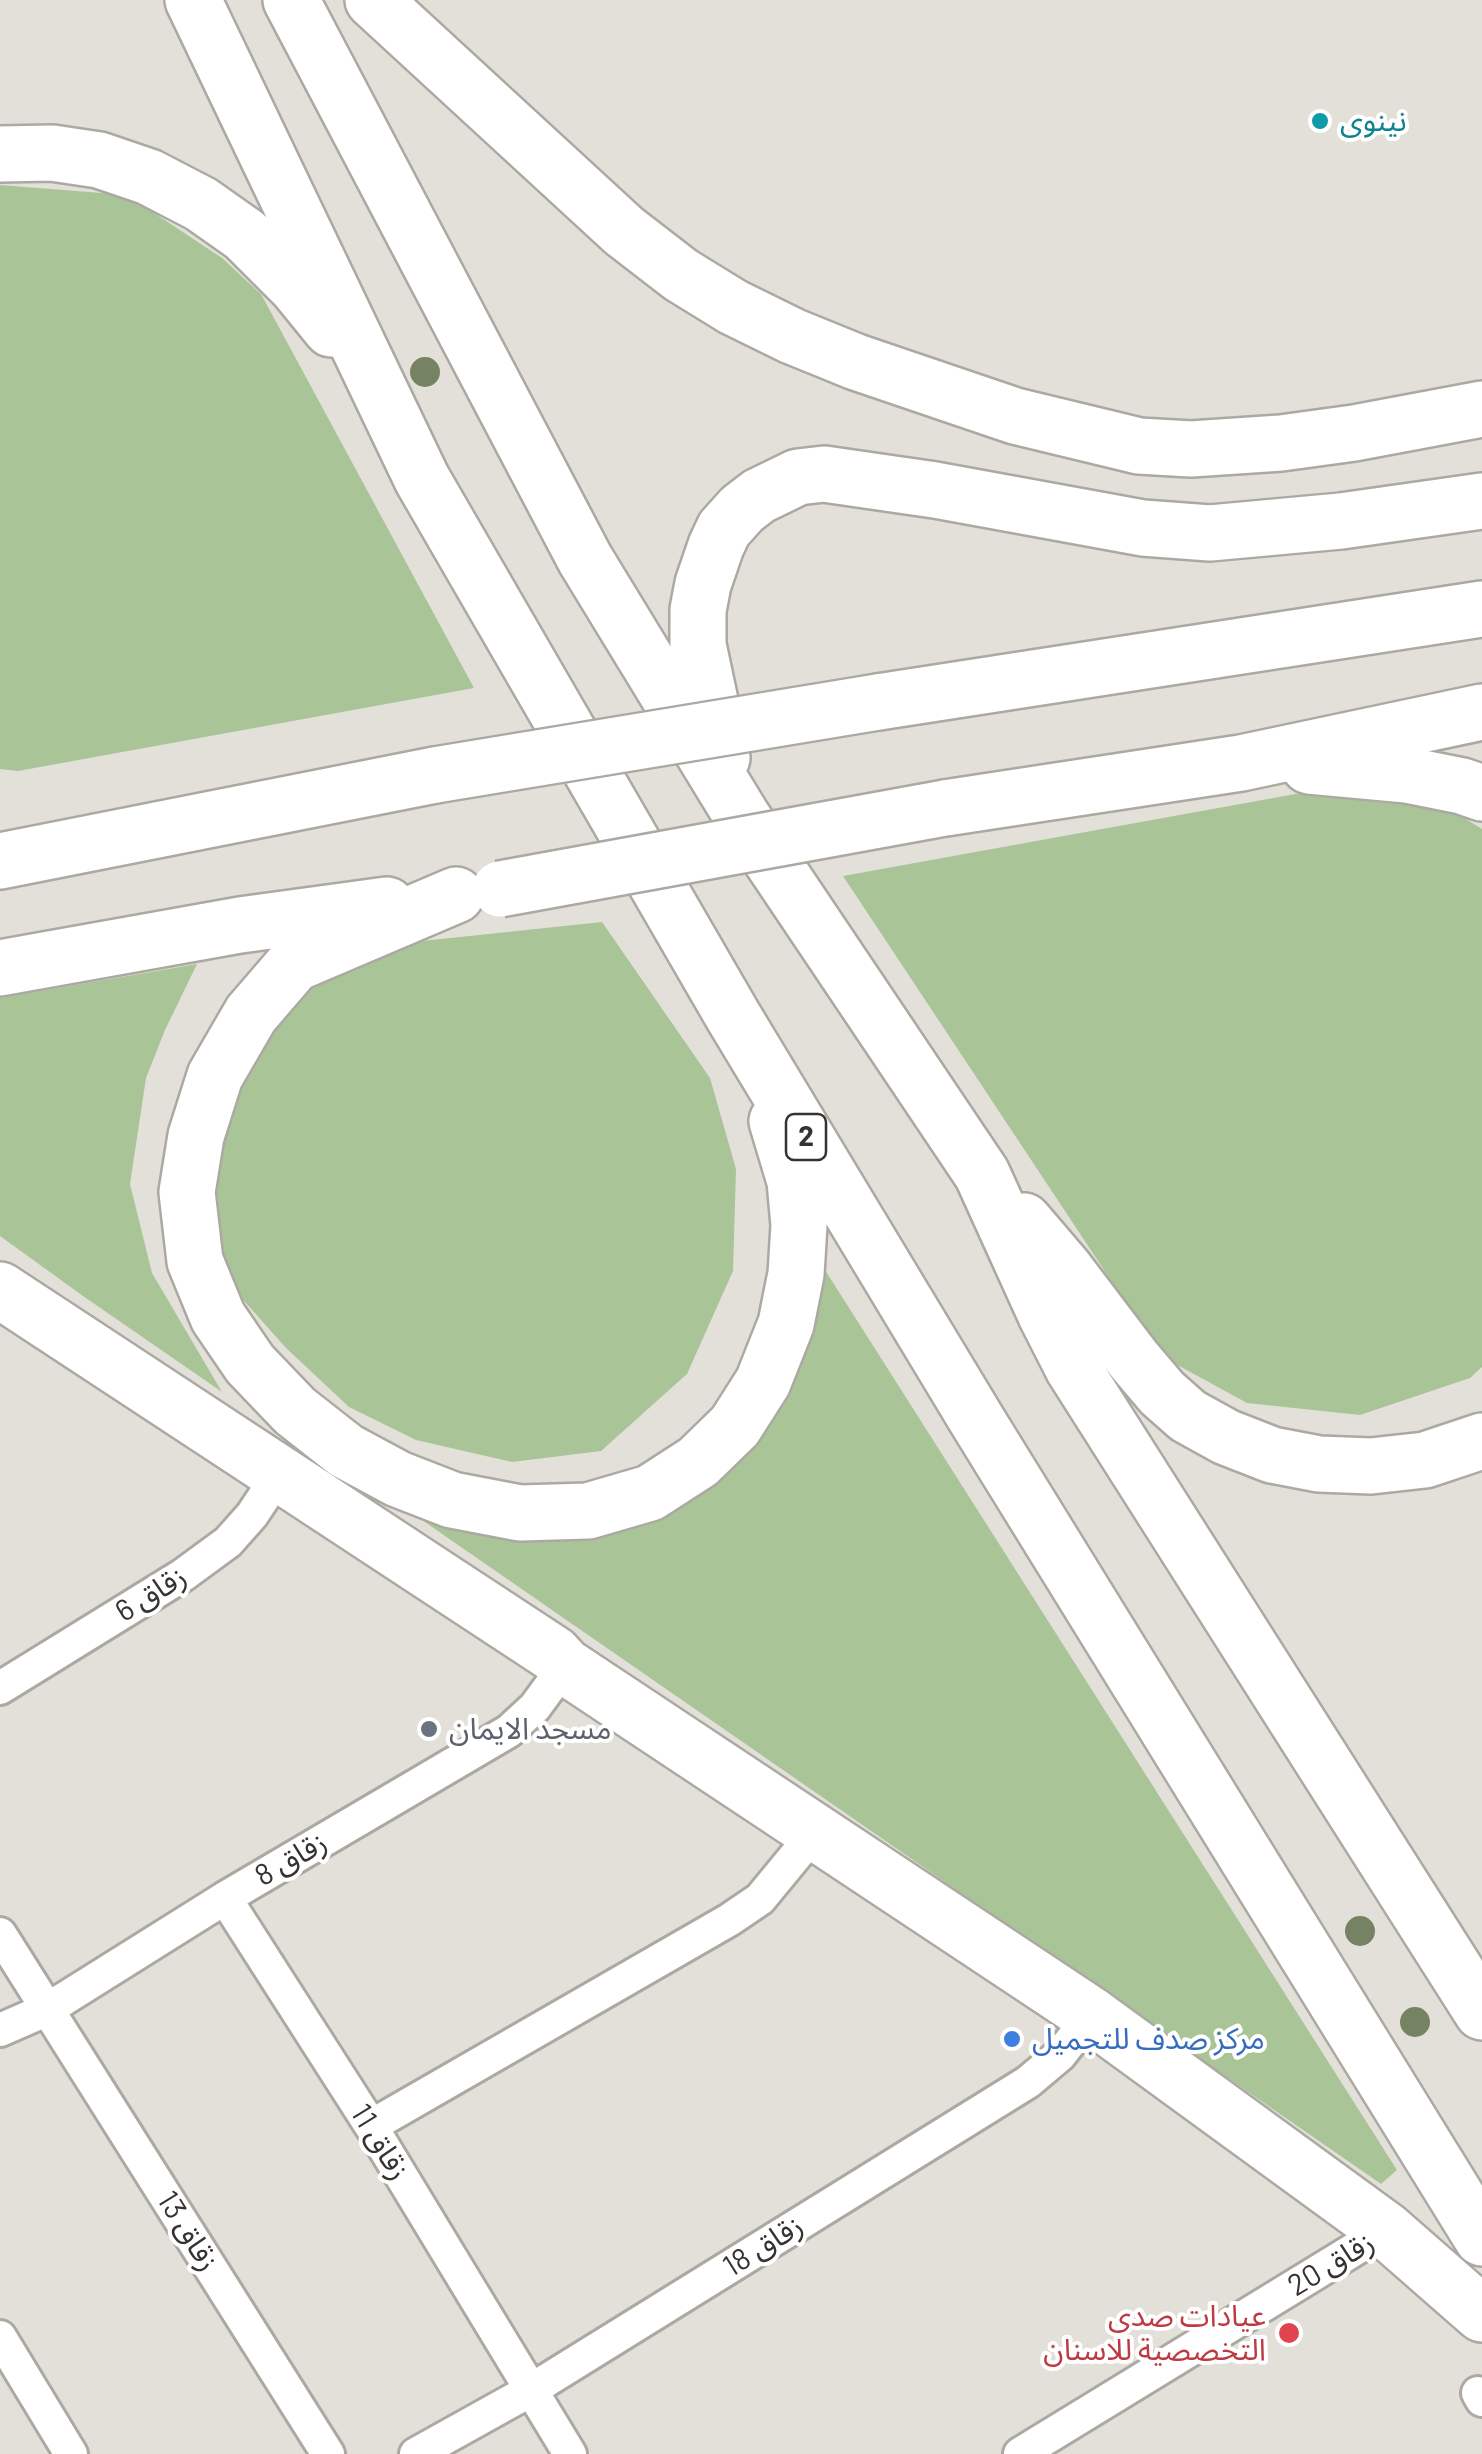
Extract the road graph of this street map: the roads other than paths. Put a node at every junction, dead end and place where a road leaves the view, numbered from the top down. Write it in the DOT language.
graph roads {
  1 [pos="193,0"];
  2 [pos="291,0"];
  3 [pos="373,0"];
  4 [pos="0,154"];
  5 [pos="1482,409"];
  6 [pos="422,479"];
  7 [pos="1482,501"];
  8 [pos="1482,610"];
  9 [pos="1482,712"];
  10 [pos="1241,763"];
  11 [pos="1482,793"];
  12 [pos="743,818"];
  13 [pos="0,834"];
  14 [pos="111,839"];
  15 [pos="0,861"];
  16 [pos="478,892"];
  17 [pos="0,968"];
  18 [pos="733,1016"];
  19 [pos="982,1174"];
  20 [pos="0,1290"];
  21 [pos="1482,1441"];
  22 [pos="280,1473"];
  23 [pos="565,1666"];
  24 [pos="0,1688"];
  25 [pos="816,1831"];
  26 [pos="225,1898"];
  27 [pos="0,1934"];
  28 [pos="48,2009"];
  29 [pos="1482,2012"];
  30 [pos="1090,2014"];
  31 [pos="0,2030"];
  32 [pos="370,2126"];
  33 [pos="1386,2230"];
  34 [pos="1482,2238"];
  35 [pos="1482,2314"];
  36 [pos="2,2346"];
  37 [pos="531,2390"];
  38 [pos="71,2454"];
  39 [pos="328,2454"];
  40 [pos="416,2454"];
  41 [pos="570,2454"];
  42 [pos="1020,2454"];
  1 -- 6 [label="highway, 2"];
  2 -- 12 [label="highway"];
  3 -- 5 [label="highway"];
  4 -- 6 [label="highway"];
  6 -- 18 [label="highway, 2"];
  7 -- 12 [label="highway"];
  8 -- 14 [label="highway, bridge"];
  9 -- 10 [label="highway"];
  10 -- 11 [label="highway"];
  10 -- 16 [label="highway, bridge"];
  12 -- 19 [label="highway"];
  13 -- 14 [label="highway"];
  14 -- 15 [label="highway"];
  16 -- 17 [label="highway"];
  16 -- 18 [label="highway"];
  18 -- 34 [label="highway, 2"];
  19 -- 21 [label="highway"];
  19 -- 29 [label="highway"];
  20 -- 22 [label="highway"];
  22 -- 23 [label="highway"];
  22 -- 24 [label="street, زقاق 6"];
  23 -- 25 [label="highway"];
  23 -- 26 [label="street, زقاق 8"];
  25 -- 30 [label="highway"];
  25 -- 32 [label="street"];
  26 -- 28 [label="street, زقاق 8"];
  26 -- 32 [label="street, زقاق 11"];
  27 -- 28 [label="street, زقاق 13"];
  28 -- 31 [label="street, زقاق 8"];
  28 -- 39 [label="street, زقاق 13"];
  30 -- 33 [label="highway"];
  30 -- 37 [label="street, زقاق 18"];
  32 -- 37 [label="street, زقاق 11"];
  33 -- 35 [label="highway"];
  33 -- 42 [label="street, زقاق 20"];
  36 -- 38 [label="street"];
  37 -- 40 [label="street, زقاق 18"];
  37 -- 41 [label="street, زقاق 11"];
}
